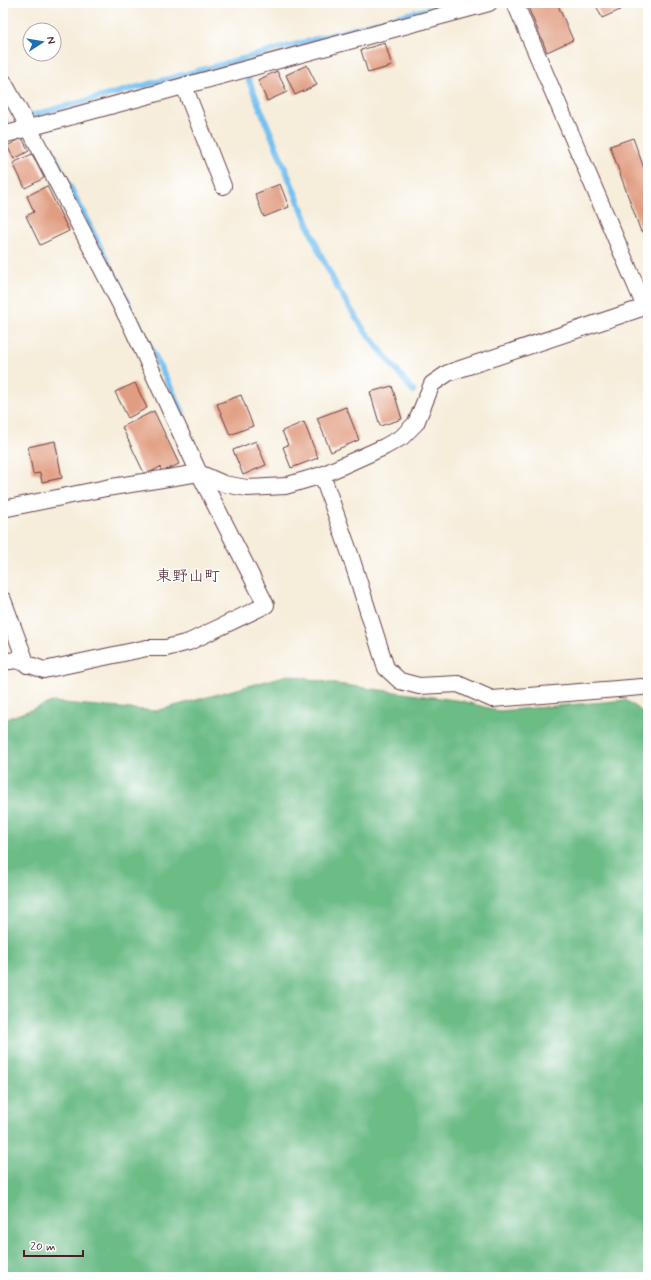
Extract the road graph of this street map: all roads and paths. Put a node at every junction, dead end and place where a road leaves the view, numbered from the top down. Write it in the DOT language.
graph roads {
  1 [pos="489,3"];
  2 [pos="514,3"];
  3 [pos="3,81"];
  4 [pos="184,86"];
  5 [pos="29,128"];
  6 [pos="3,135"];
  7 [pos="223,186"];
  8 [pos="646,307"];
  9 [pos="199,473"];
  10 [pos="322,475"];
  11 [pos="3,509"];
  12 [pos="3,600"];
  13 [pos="3,662"];
  14 [pos="27,665"];
  15 [pos="642,687"];
  1 -- 4 [label="street"];
  2 -- 8 [label="street"];
  3 -- 5 [label="street"];
  4 -- 5 [label="street"];
  4 -- 7 [label="street"];
  5 -- 6 [label="street"];
  5 -- 9 [label="street"];
  8 -- 10 [label="street"];
  9 -- 10 [label="street"];
  9 -- 11 [label="street"];
  9 -- 14 [label="street"];
  10 -- 15 [label="street"];
  12 -- 14 [label="street"];
  13 -- 14 [label="street"];
}
